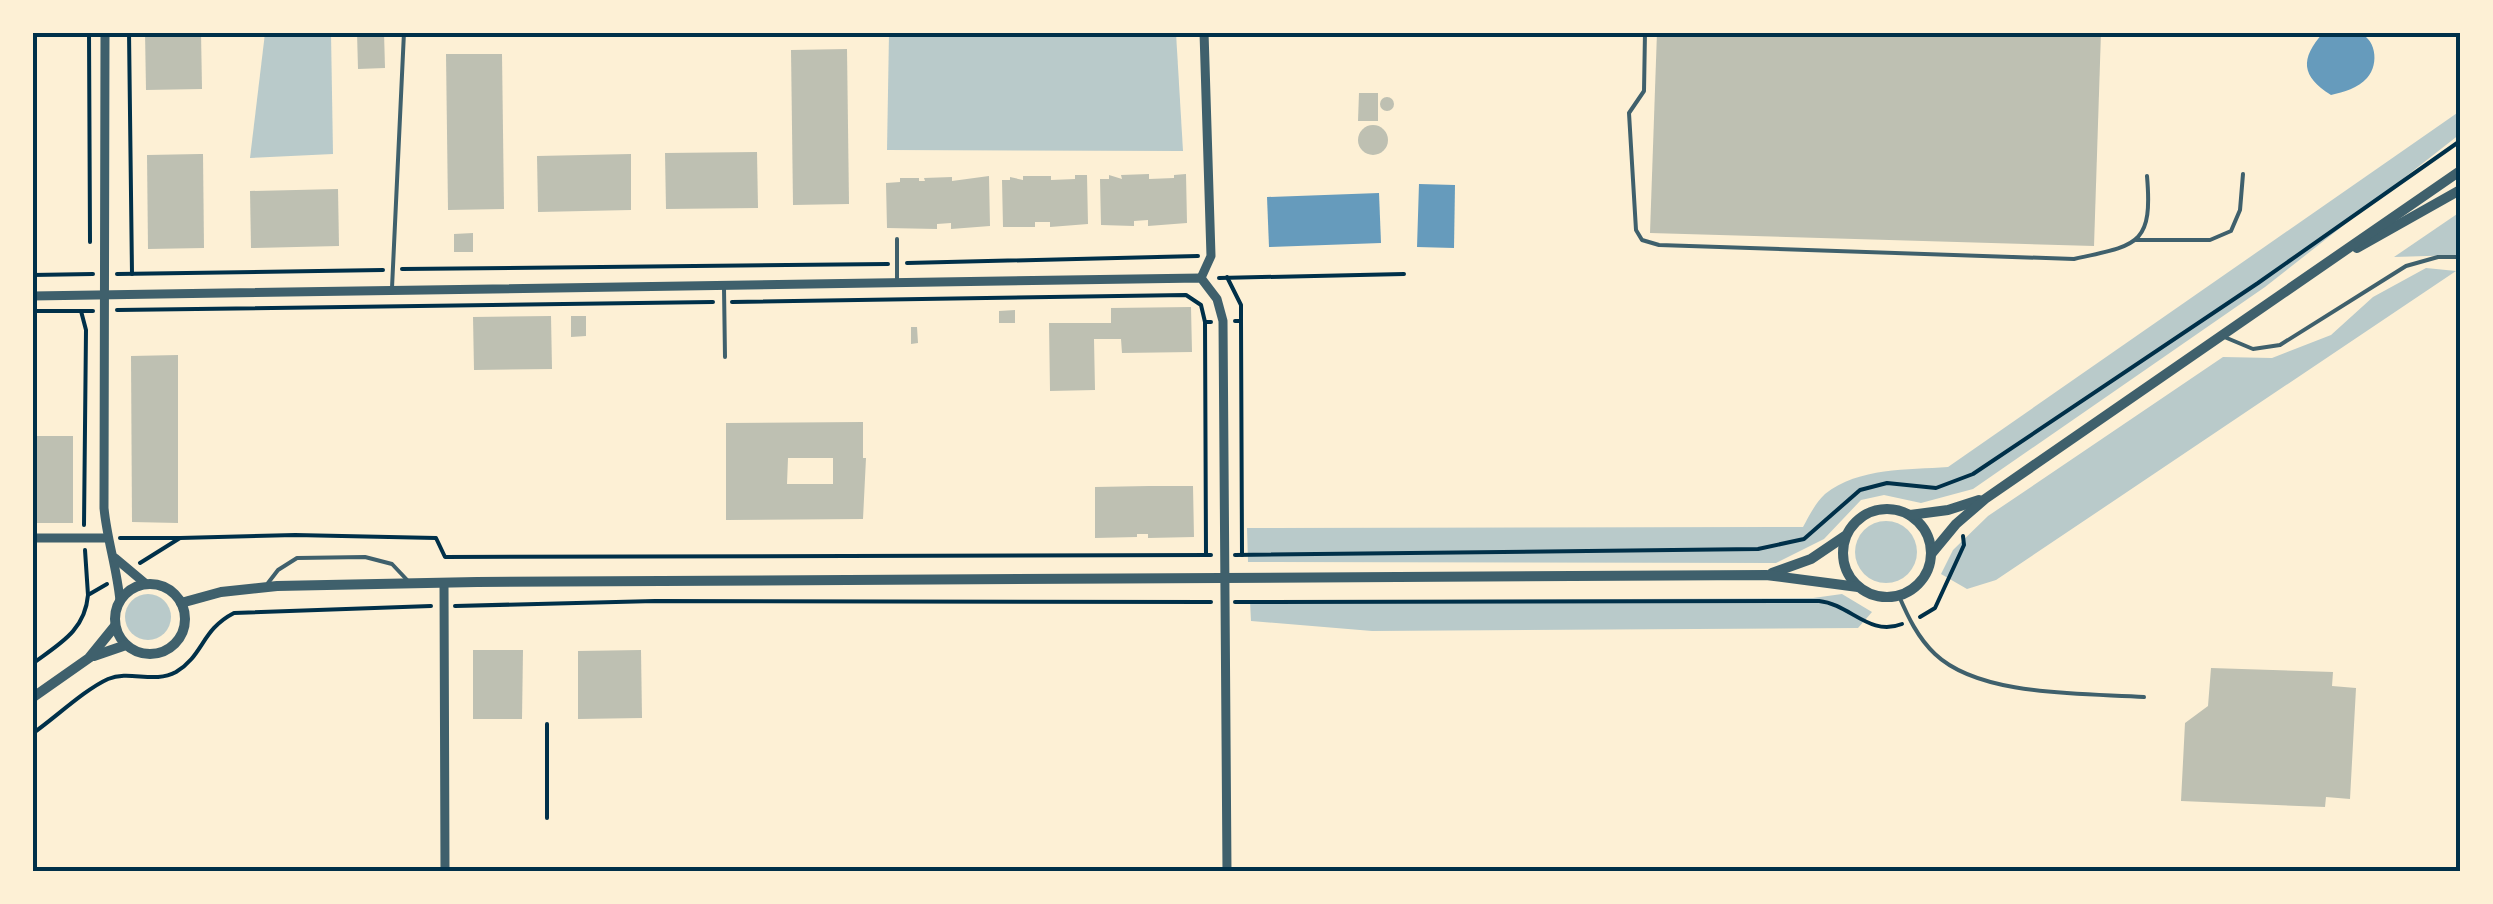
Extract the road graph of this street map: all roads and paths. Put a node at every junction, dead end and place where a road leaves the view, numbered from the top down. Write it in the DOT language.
graph roads {
  1 [pos="105,32"];
  2 [pos="129,32"];
  3 [pos="404,32"];
  4 [pos="1204,32"];
  5 [pos="1645,32"];
  6 [pos="2460,141"];
  7 [pos="2460,171"];
  8 [pos="2243,174"];
  9 [pos="2147,176"];
  10 [pos="2460,190"];
  11 [pos="897,239"];
  12 [pos="2136,240"];
  13 [pos="1212,256"];
  14 [pos="2460,257"];
  15 [pos="897,264"];
  16 [pos="393,270"];
  17 [pos="103,274"];
  18 [pos="132,274"];
  19 [pos="1404,274"];
  20 [pos="32,275"];
  21 [pos="1201,278"];
  22 [pos="1227,278"];
  23 [pos="897,281"];
  24 [pos="2295,283"];
  25 [pos="724,284"];
  26 [pos="392,288"];
  27 [pos="103,295"];
  28 [pos="32,296"];
  29 [pos="724,302"];
  30 [pos="81,311"];
  31 [pos="104,311"];
  32 [pos="32,312"];
  33 [pos="1223,321"];
  34 [pos="1240,321"];
  35 [pos="1205,322"];
  36 [pos="2221,336"];
  37 [pos="725,356"];
  38 [pos="1936,488"];
  39 [pos="1985,499"];
  40 [pos="1948,510"];
  41 [pos="1910,514"];
  42 [pos="1956,524"];
  43 [pos="1846,535"];
  44 [pos="32,538"];
  45 [pos="84,538"];
  46 [pos="106,538"];
  47 [pos="180,538"];
  48 [pos="1804,539"];
  49 [pos="1932,552"];
  50 [pos="1242,554"];
  51 [pos="1206,555"];
  52 [pos="1223,555"];
  53 [pos="115,558"];
  54 [pos="1812,560"];
  55 [pos="129,570"];
  56 [pos="1766,575"];
  57 [pos="118,577"];
  58 [pos="1224,578"];
  59 [pos="1815,579"];
  60 [pos="444,583"];
  61 [pos="146,584"];
  62 [pos="413,585"];
  63 [pos="265,587"];
  64 [pos="1858,587"];
  65 [pos="88,596"];
  66 [pos="1898,596"];
  67 [pos="120,601"];
  68 [pos="1818,601"];
  69 [pos="1225,602"];
  70 [pos="181,603"];
  71 [pos="445,606"];
  72 [pos="1910,621"];
  73 [pos="116,626"];
  74 [pos="126,645"];
  75 [pos="89,658"];
  76 [pos="32,664"];
  77 [pos="2144,697"];
  78 [pos="32,698"];
  79 [pos="548,724"];
  80 [pos="32,734"];
  81 [pos="547,818"];
  82 [pos="444,872"];
  83 [pos="1227,872"];
  1 -- 17 [label="street"];
  2 -- 18 [label="path"];
  3 -- 16 [label="lane"];
  4 -- 13 [label="street"];
  5 -- 12 [label="lane"];
  6 -- 38 [label="path"];
  7 -- 24 [label="street"];
  8 -- 12 [label="lane"];
  9 -- 12 [label="lane"];
  10 -- 24 [label="street"];
  11 -- 15 [label="lane"];
  13 -- 15 [label="path"];
  13 -- 21 [label="street"];
  14 -- 36 [label="lane"];
  15 -- 16 [label="path"];
  15 -- 23 [label="lane"];
  16 -- 18 [label="path"];
  16 -- 26 [label="lane"];
  17 -- 18 [label="path"];
  17 -- 20 [label="path"];
  17 -- 27 [label="street"];
  19 -- 22 [label="path"];
  21 -- 22 [label="path"];
  21 -- 23 [label="street"];
  21 -- 33 [label="street"];
  22 -- 34 [label="path"];
  23 -- 25 [label="street"];
  24 -- 36 [label="street"];
  25 -- 26 [label="street"];
  25 -- 29 [label="lane"];
  26 -- 27 [label="street"];
  27 -- 28 [label="street"];
  27 -- 31 [label="street"];
  29 -- 31 [label="path"];
  29 -- 35 [label="path"];
  29 -- 37 [label="lane"];
  30 -- 31 [label="path"];
  30 -- 32 [label="path"];
  30 -- 45 [label="path"];
  31 -- 46 [label="street"];
  33 -- 34 [label="path"];
  33 -- 35 [label="path"];
  33 -- 52 [label="street"];
  34 -- 50 [label="path"];
  35 -- 51 [label="path"];
  36 -- 39 [label="street"];
  38 -- 40 [label="path"];
  38 -- 48 [label="path"];
  39 -- 40 [label="street"];
  39 -- 42 [label="street"];
  40 -- 41 [label="street"];
  41 -- 43 [label="street"];
  41 -- 49 [label="street"];
  42 -- 49 [label="street"];
  42 -- 72 [label="path"];
  43 -- 54 [label="street"];
  43 -- 64 [label="street"];
  44 -- 45 [label="street"];
  45 -- 46 [label="street"];
  45 -- 65 [label="path"];
  46 -- 47 [label="path"];
  46 -- 53 [label="street"];
  47 -- 51 [label="path"];
  47 -- 55 [label="path"];
  48 -- 50 [label="path"];
  48 -- 54 [label="path"];
  49 -- 66 [label="street"];
  50 -- 52 [label="path"];
  51 -- 52 [label="path"];
  52 -- 58 [label="street"];
  53 -- 55 [label="street"];
  53 -- 57 [label="street"];
  54 -- 56 [label="street"];
  55 -- 61 [label="street"];
  56 -- 58 [label="street"];
  56 -- 59 [label="street"];
  57 -- 65 [label="path"];
  57 -- 67 [label="street"];
  58 -- 60 [label="street"];
  58 -- 69 [label="street"];
  59 -- 64 [label="street"];
  59 -- 68 [label="path"];
  60 -- 62 [label="street"];
  60 -- 71 [label="street"];
  61 -- 67 [label="street"];
  61 -- 70 [label="street"];
  62 -- 63 [label="street"];
  62 -- 63 [label="lane"];
  63 -- 70 [label="street"];
  64 -- 66 [label="street"];
  65 -- 76 [label="path"];
  66 -- 72 [label="lane"];
  67 -- 73 [label="street"];
  68 -- 69 [label="path"];
  68 -- 72 [label="path"];
  69 -- 71 [label="path"];
  69 -- 83 [label="street"];
  70 -- 74 [label="street"];
  71 -- 80 [label="path"];
  71 -- 82 [label="street"];
  72 -- 77 [label="lane"];
  73 -- 74 [label="street"];
  73 -- 75 [label="street"];
  74 -- 75 [label="street"];
  75 -- 78 [label="street"];
  79 -- 81 [label="path"];
}
